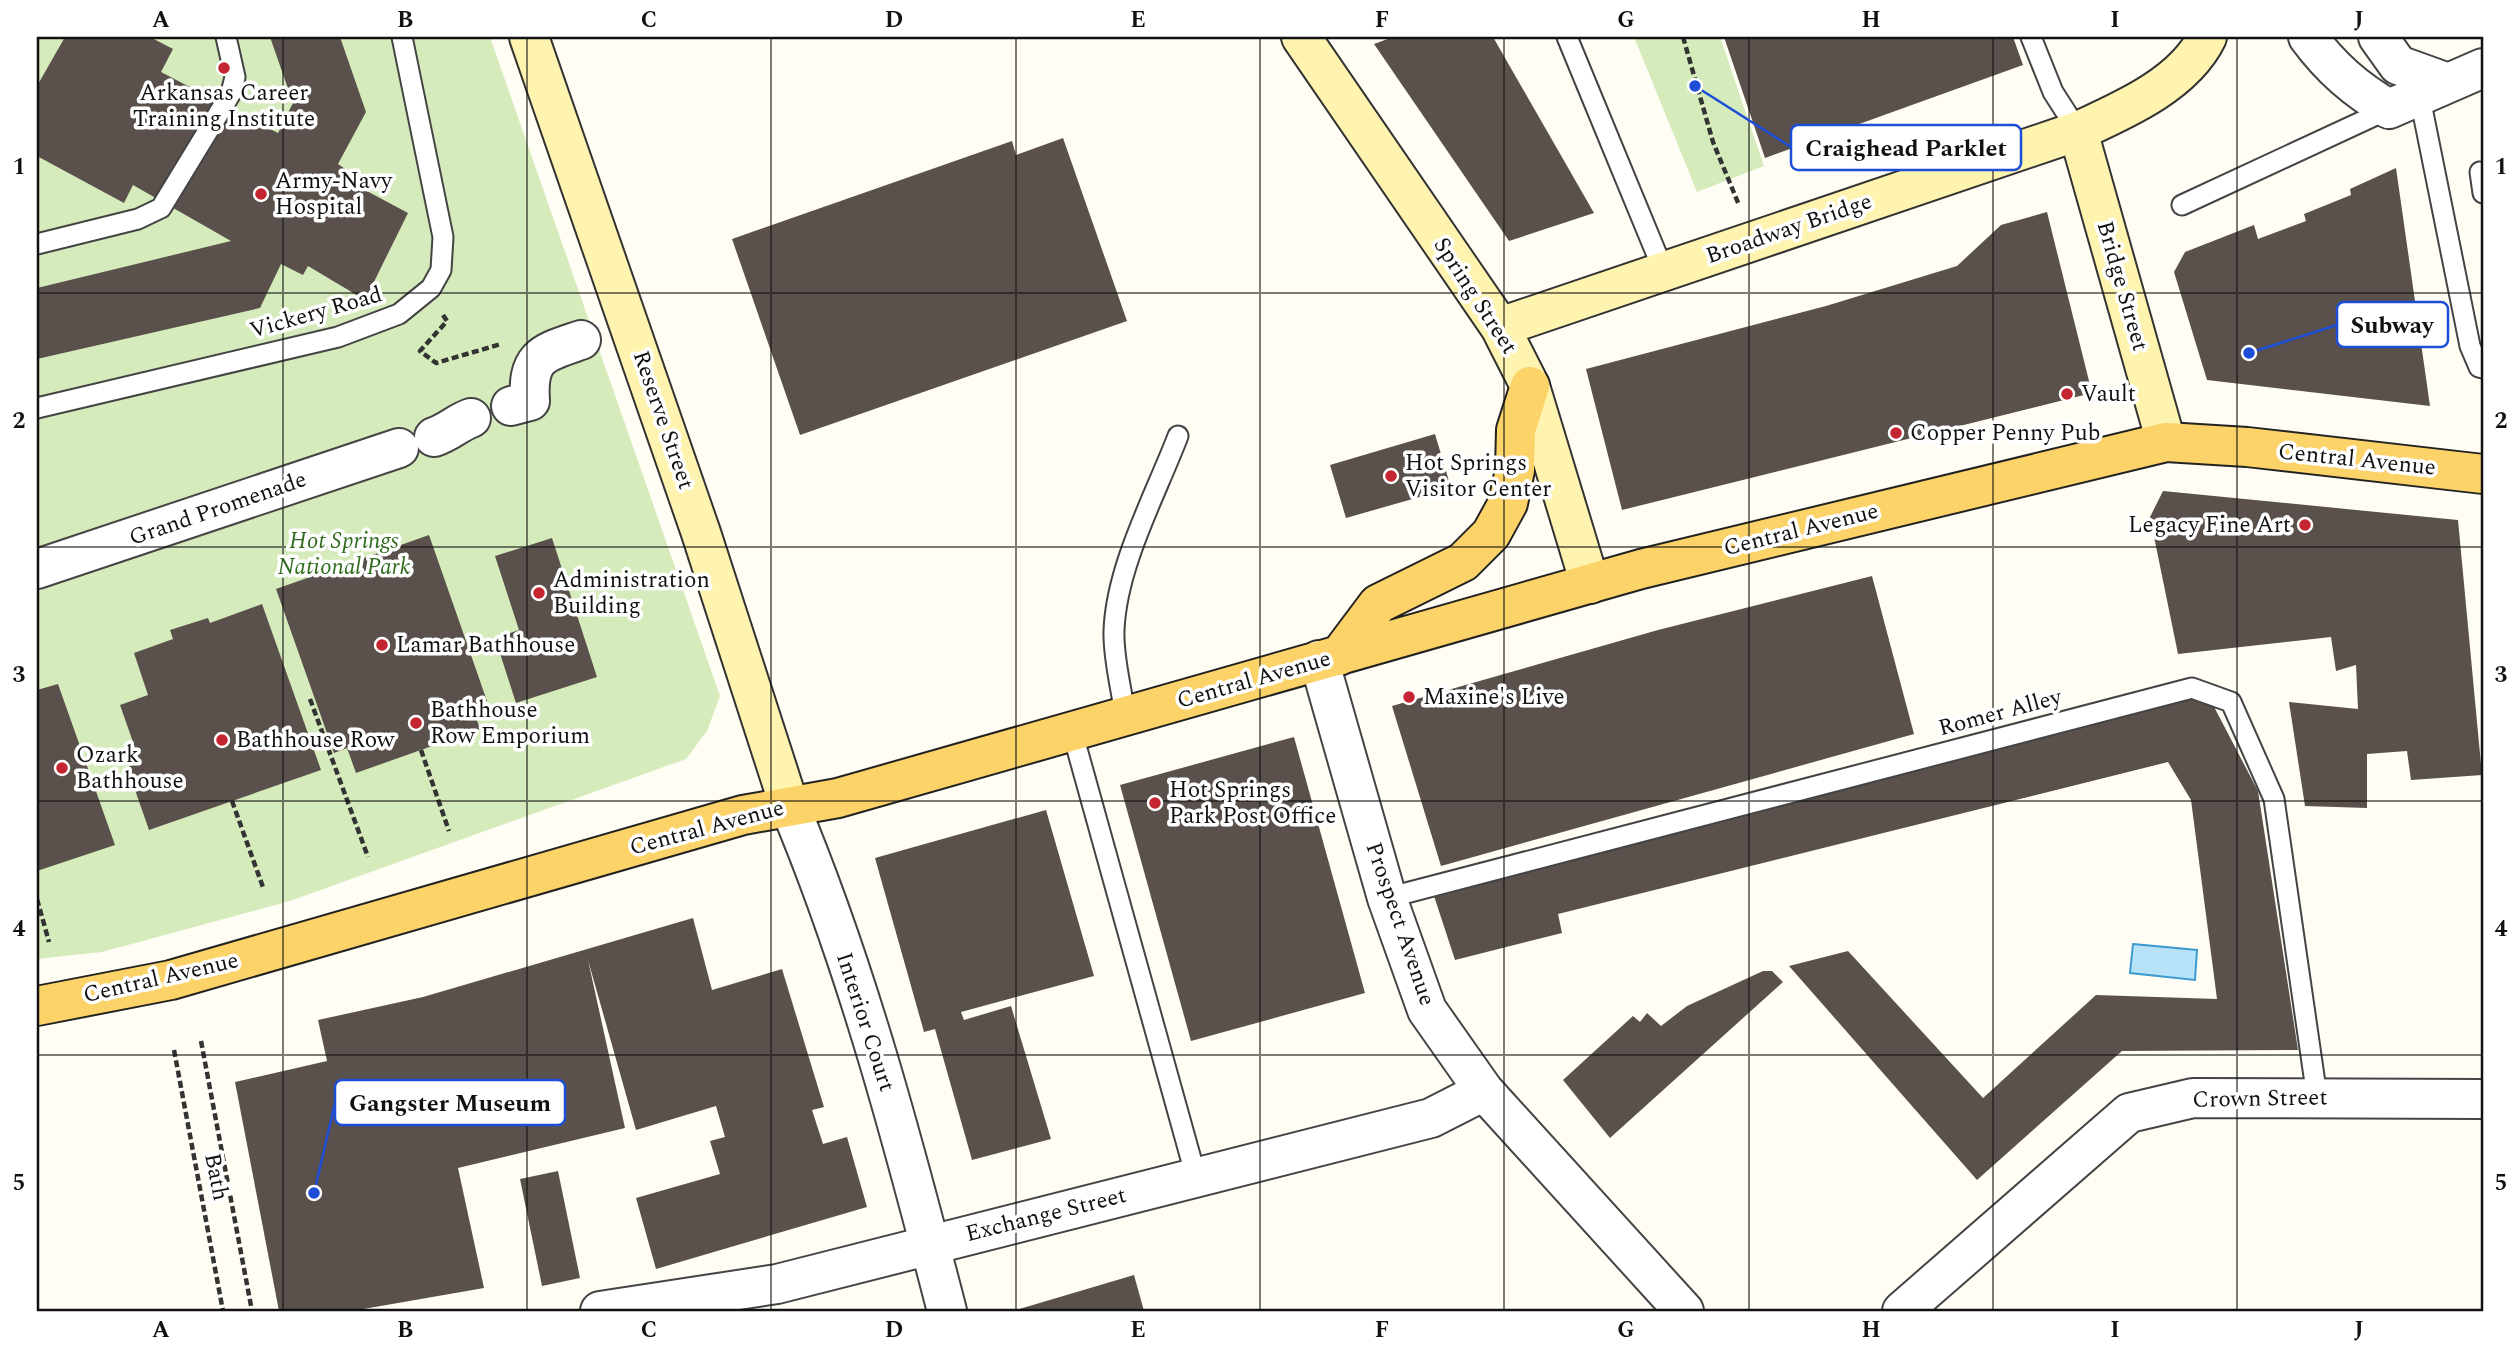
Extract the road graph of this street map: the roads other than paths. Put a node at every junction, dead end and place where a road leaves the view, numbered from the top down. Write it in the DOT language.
graph roads {
  1 [pos="226,37"];
  2 [pos="402,37"];
  3 [pos="530,37"];
  4 [pos="1301,37"];
  5 [pos="1567,37"];
  6 [pos="2031,37"];
  7 [pos="2207,37"];
  8 [pos="2308,37"];
  9 [pos="2378,37"];
  10 [pos="2483,68"];
  11 [pos="2419,97"];
  12 [pos="2078,131"];
  13 [pos="2480,172"];
  14 [pos="2483,193"];
  15 [pos="2182,205"];
  16 [pos="37,244"];
  17 [pos="1664,272"];
  18 [pos="1500,327"];
  19 [pos="582,340"];
  20 [pos="2483,368"];
  21 [pos="1530,386"];
  22 [pos="37,408"];
  23 [pos="526,410"];
  24 [pos="471,418"];
  25 [pos="1178,436"];
  26 [pos="2166,442"];
  27 [pos="2483,474"];
  28 [pos="37,569"];
  29 [pos="1590,584"];
  30 [pos="1329,658"];
  31 [pos="1125,717"];
  32 [pos="1072,731"];
  33 [pos="789,805"];
  34 [pos="1387,898"];
  35 [pos="37,1006"];
  36 [pos="1484,1091"];
  37 [pos="2317,1097"];
  38 [pos="2483,1100"];
  39 [pos="1196,1177"];
  40 [pos="930,1244"];
  41 [pos="600,1311"];
  42 [pos="947,1311"];
  43 [pos="1684,1311"];
  44 [pos="1902,1311"];
  1 -- 16 [label="lane"];
  2 -- 22 [label="lane, Vickery Road"];
  3 -- 33 [label="main road, Reserve Street"];
  4 -- 18 [label="main road, Spring Street"];
  5 -- 17 [label="lane"];
  6 -- 12 [label="lane"];
  7 -- 12 [label="main road, Broadway Bridge"];
  8 -- 11 [label="street"];
  9 -- 11 [label="street"];
  10 -- 11 [label="street"];
  11 -- 15 [label="lane"];
  11 -- 20 [label="lane"];
  12 -- 17 [label="main road, Broadway Bridge"];
  12 -- 26 [label="main road, Bridge Street"];
  13 -- 14 [label="lane"];
  17 -- 18 [label="main road, Broadway Bridge"];
  18 -- 21 [label="main road, Spring Street"];
  19 -- 23 [label="street"];
  21 -- 29 [label="main road, Spring Street"];
  21 -- 30 [label="main road"];
  24 -- 28 [label="street, Grand Promenade"];
  25 -- 31 [label="lane"];
  26 -- 27 [label="main road, Central Avenue"];
  26 -- 29 [label="main road, Central Avenue"];
  29 -- 30 [label="main road, Central Avenue"];
  30 -- 31 [label="main road, Central Avenue"];
  30 -- 34 [label="street, Prospect Avenue"];
  31 -- 32 [label="main road, Central Avenue"];
  32 -- 33 [label="main road, Central Avenue"];
  32 -- 39 [label="lane"];
  33 -- 35 [label="main road, Central Avenue"];
  33 -- 40 [label="street, Interior Court"];
  34 -- 36 [label="street, Prospect Avenue"];
  34 -- 37 [label="lane, Romer Alley"];
  36 -- 39 [label="street, Exchange Street"];
  36 -- 43 [label="street, Prospect Avenue"];
  37 -- 38 [label="street, Crown Street"];
  37 -- 44 [label="street, Crown Street"];
  39 -- 40 [label="street, Exchange Street"];
  40 -- 41 [label="street, Exchange Street"];
  40 -- 42 [label="street, Interior Court"];
}
